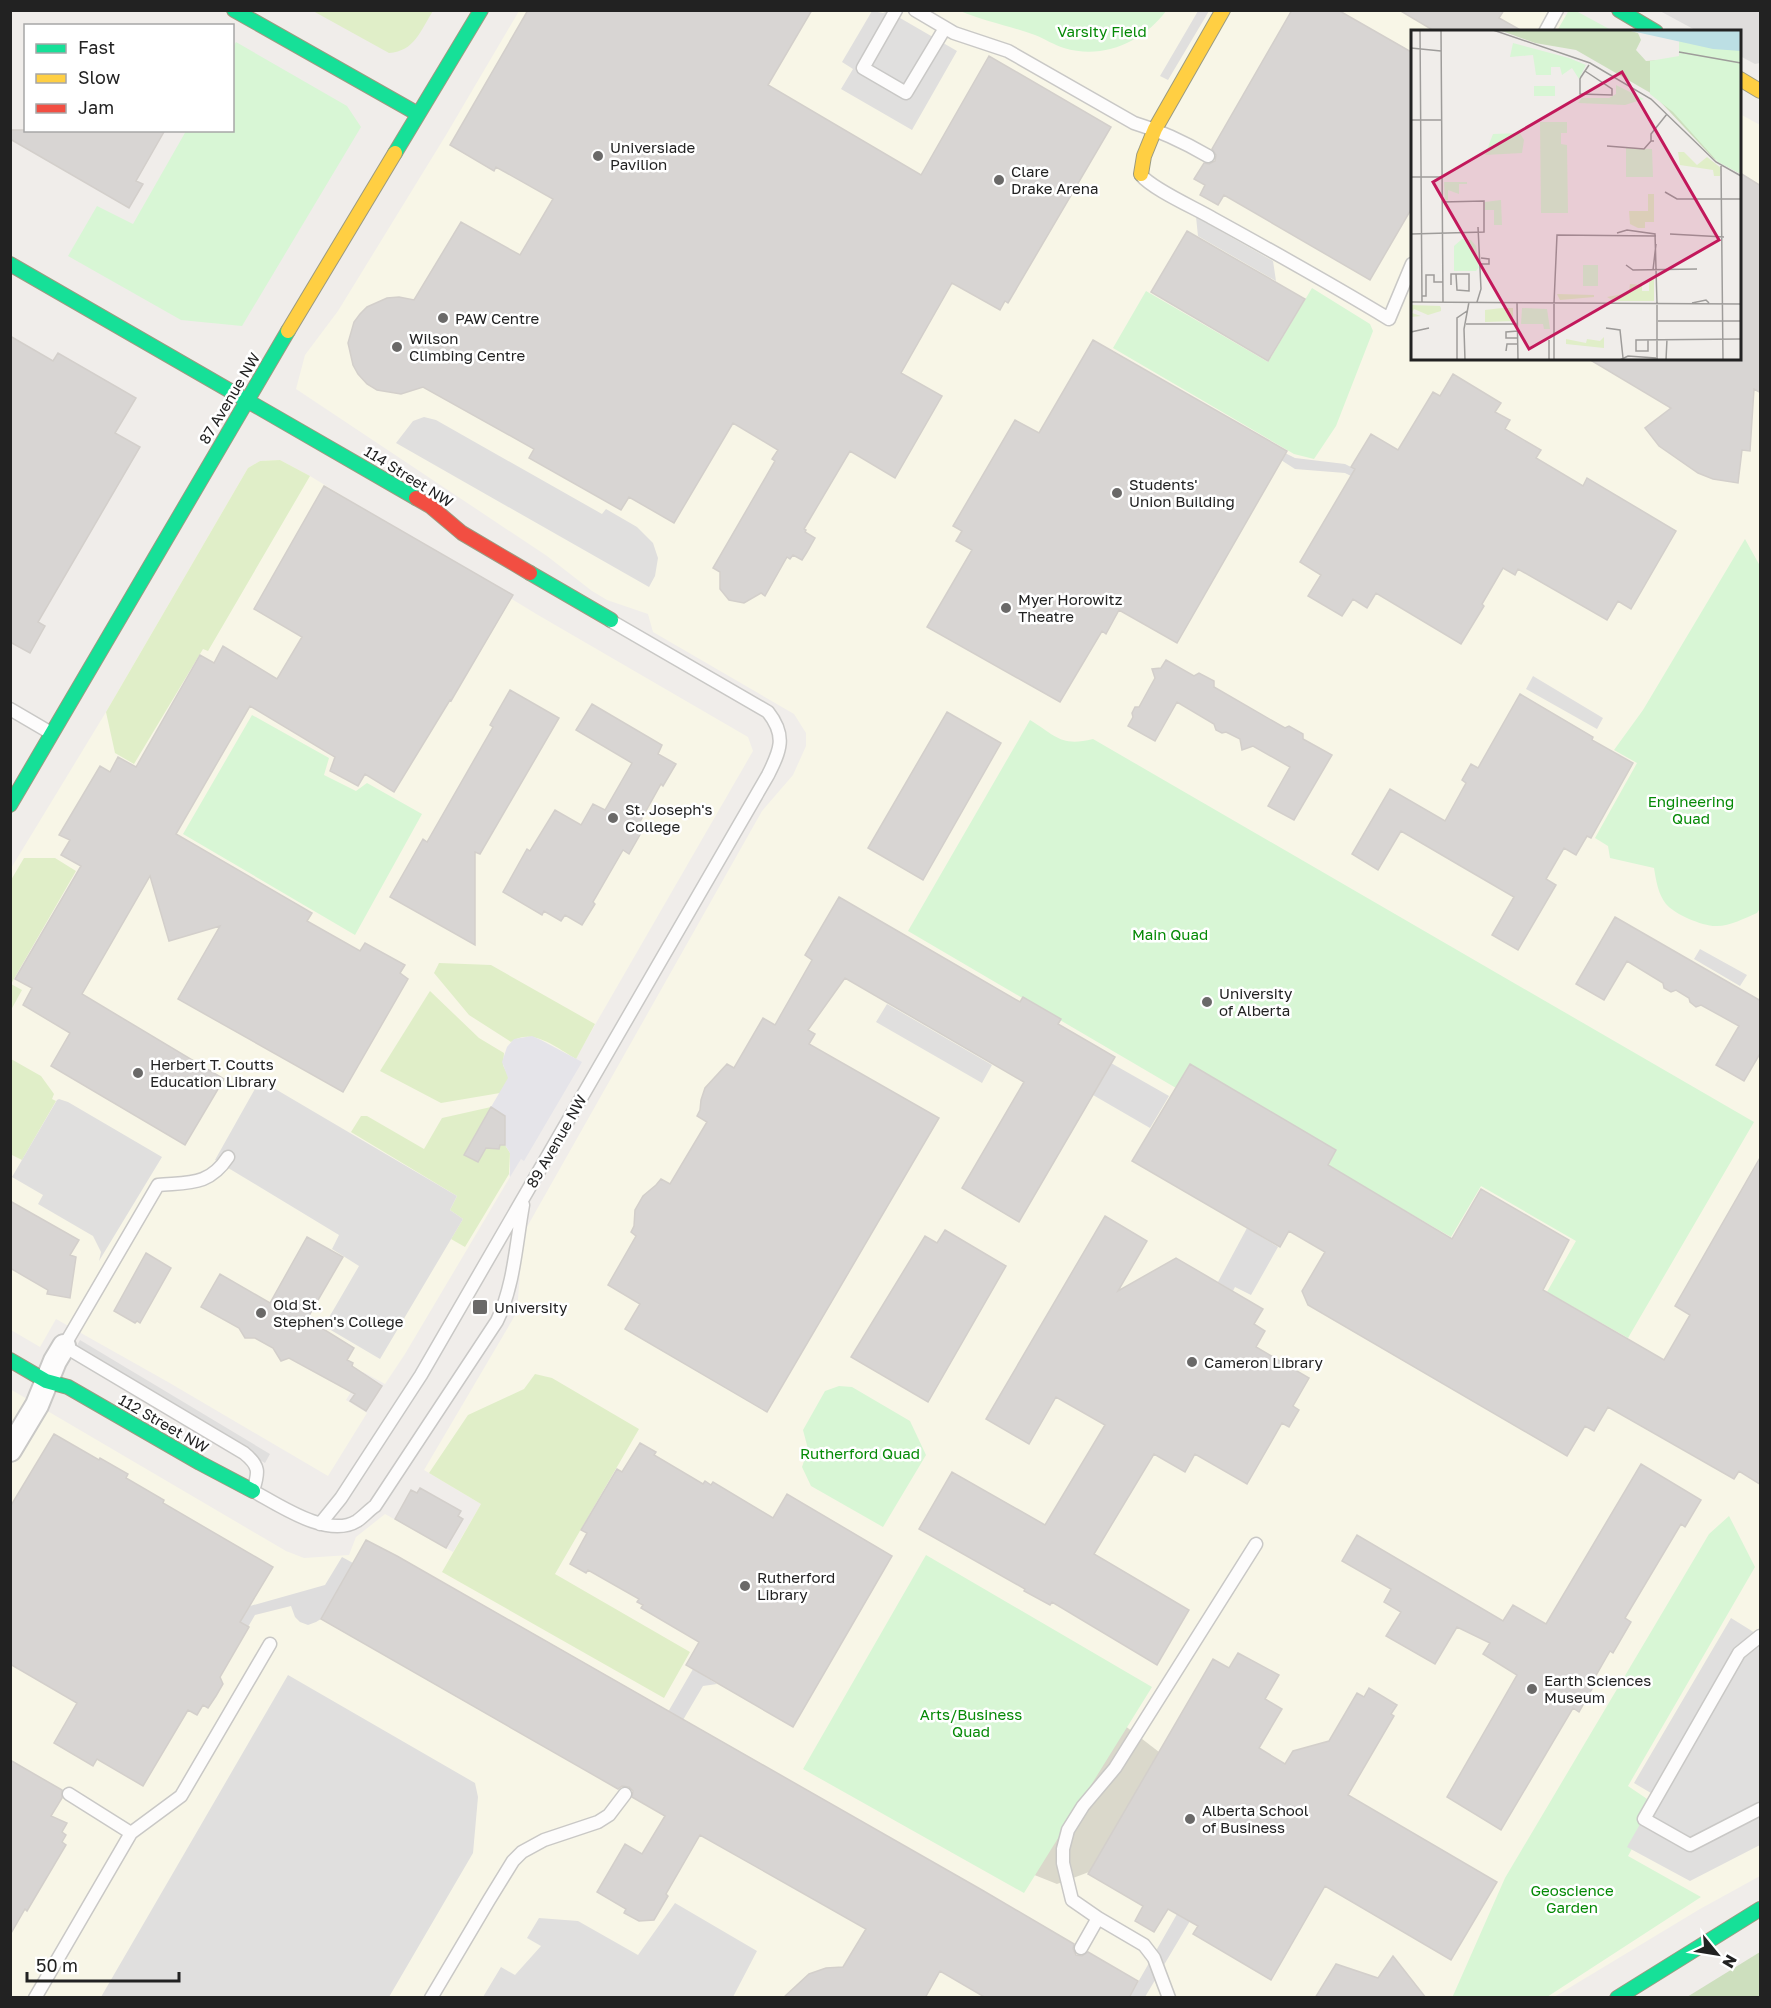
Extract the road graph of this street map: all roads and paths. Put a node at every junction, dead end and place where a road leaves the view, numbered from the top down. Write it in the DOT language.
graph roads {
  1 [pos="481,10"];
  2 [pos="896,10"];
  3 [pos="915,10"];
  4 [pos="1223,10"];
  5 [pos="1557,10"];
  6 [pos="1619,10"];
  7 [pos="246,13"];
  8 [pos="945,28"];
  9 [pos="1546,30"];
  10 [pos="1653,30"];
  11 [pos="1741,80"];
  12 [pos="1761,91"];
  13 [pos="418,114"];
  14 [pos="1155,129"];
  15 [pos="1208,156"];
  16 [pos="1141,174"];
  17 [pos="10,264"];
  18 [pos="1411,269"];
  19 [pos="247,400"];
  20 [pos="611,620"];
  21 [pos="10,709"];
  22 [pos="778,730"];
  23 [pos="52,733"];
  24 [pos="10,805"];
  25 [pos="228,1157"];
  26 [pos="525,1195"];
  27 [pos="64,1346"];
  28 [pos="10,1360"];
  29 [pos="46,1381"];
  30 [pos="10,1450"];
  31 [pos="253,1491"];
  32 [pos="320,1524"];
  33 [pos="1256,1544"];
  34 [pos="1761,1636"];
  35 [pos="270,1644"];
  36 [pos="69,1794"];
  37 [pos="626,1794"];
  38 [pos="1761,1809"];
  39 [pos="131,1833"];
  40 [pos="1761,1909"];
  41 [pos="1098,1918"];
  42 [pos="1081,1948"];
  43 [pos="35,1998"];
  44 [pos="431,1998"];
  45 [pos="1168,1998"];
  46 [pos="1617,1998"];
  1 -- 13 [label="street, 87 Avenue NW"];
  2 -- 8 [label="lane"];
  3 -- 8 [label="lane"];
  4 -- 14 [label="street"];
  5 -- 9 [label="lane"];
  6 -- 10 [label="street"];
  7 -- 13 [label="street"];
  8 -- 14 [label="lane"];
  11 -- 12 [label="street"];
  13 -- 19 [label="street, 87 Avenue NW"];
  14 -- 15 [label="lane"];
  14 -- 16 [label="street"];
  16 -- 18 [label="lane"];
  17 -- 19 [label="street, 114 Street NW"];
  19 -- 20 [label="street, 114 Street NW"];
  19 -- 23 [label="street, 87 Avenue NW"];
  20 -- 22 [label="lane, 114 Street NW"];
  21 -- 23 [label="lane"];
  22 -- 26 [label="lane, 89 Avenue NW"];
  23 -- 24 [label="street, 87 Avenue NW"];
  25 -- 27 [label="lane"];
  26 -- 32 [label="lane, 89 Avenue NW"];
  26 -- 32 [label="lane"];
  27 -- 29 [label="street"];
  27 -- 31 [label="lane"];
  28 -- 29 [label="street, 112 Street NW"];
  29 -- 30 [label="street"];
  29 -- 31 [label="street, 112 Street NW"];
  31 -- 32 [label="lane, 112 Street NW"];
  33 -- 41 [label="lane"];
  34 -- 38 [label="lane"];
  35 -- 39 [label="lane"];
  36 -- 39 [label="lane"];
  37 -- 44 [label="lane"];
  39 -- 43 [label="lane"];
  40 -- 46 [label="street"];
  41 -- 42 [label="lane"];
  41 -- 45 [label="lane"];
}
